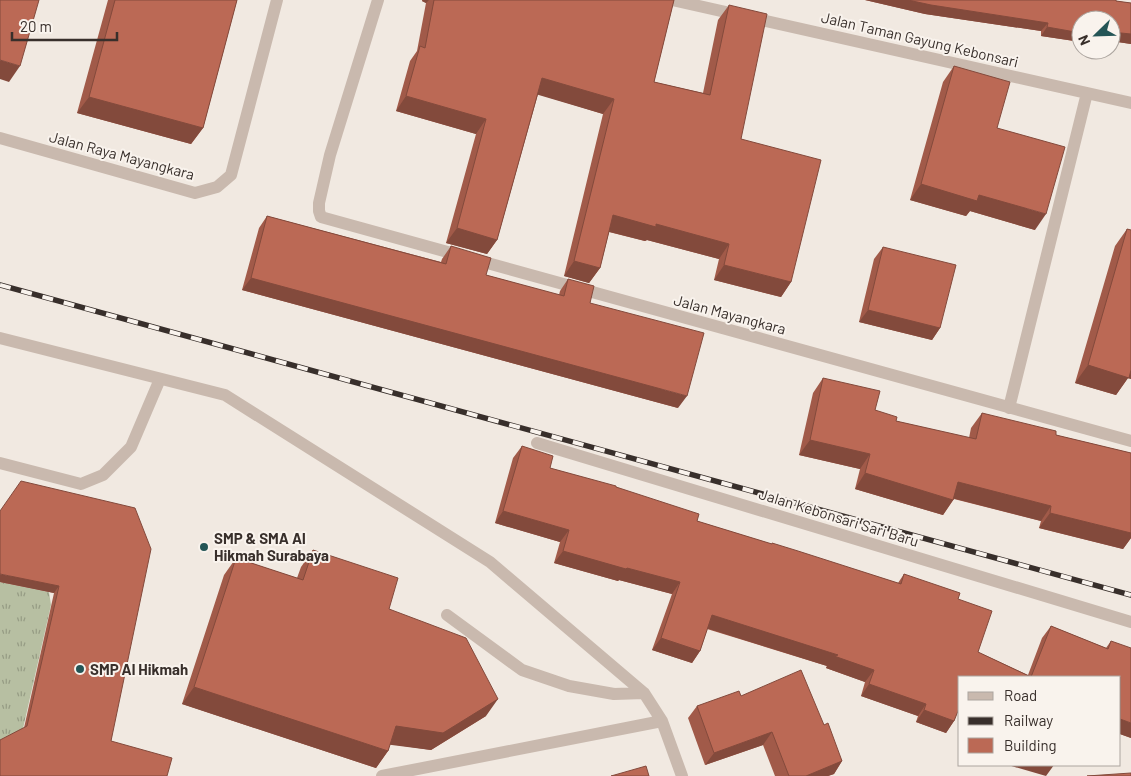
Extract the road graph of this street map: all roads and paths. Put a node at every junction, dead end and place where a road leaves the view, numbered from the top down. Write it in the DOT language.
graph roads {
  1 [pos="278,0"];
  2 [pos="378,0"];
  3 [pos="672,0"];
  4 [pos="1087,93"];
  5 [pos="1131,103"];
  6 [pos="0,138"];
  7 [pos="0,338"];
  8 [pos="160,379"];
  9 [pos="1008,408"];
  10 [pos="1131,442"];
  11 [pos="537,443"];
  12 [pos="0,463"];
  13 [pos="446,615"];
  14 [pos="1131,622"];
  15 [pos="644,693"];
  16 [pos="662,721"];
  17 [pos="382,776"];
  18 [pos="682,776"];
  1 -- 6 [label="street, Jalan Raya Mayangkara"];
  2 -- 9 [label="street, Jalan Mayangkara"];
  3 -- 4 [label="street, Jalan Taman Gayung Kebonsari"];
  4 -- 5 [label="street, Jalan Taman Gayung Kebonsari"];
  4 -- 9 [label="street"];
  7 -- 8 [label="street"];
  8 -- 12 [label="street"];
  8 -- 15 [label="street"];
  9 -- 10 [label="street, Jalan Mayangkara"];
  11 -- 14 [label="street, Jalan Kebonsari Sari Baru"];
  13 -- 15 [label="street"];
  15 -- 16 [label="street"];
  16 -- 17 [label="street"];
  16 -- 18 [label="street"];
}
